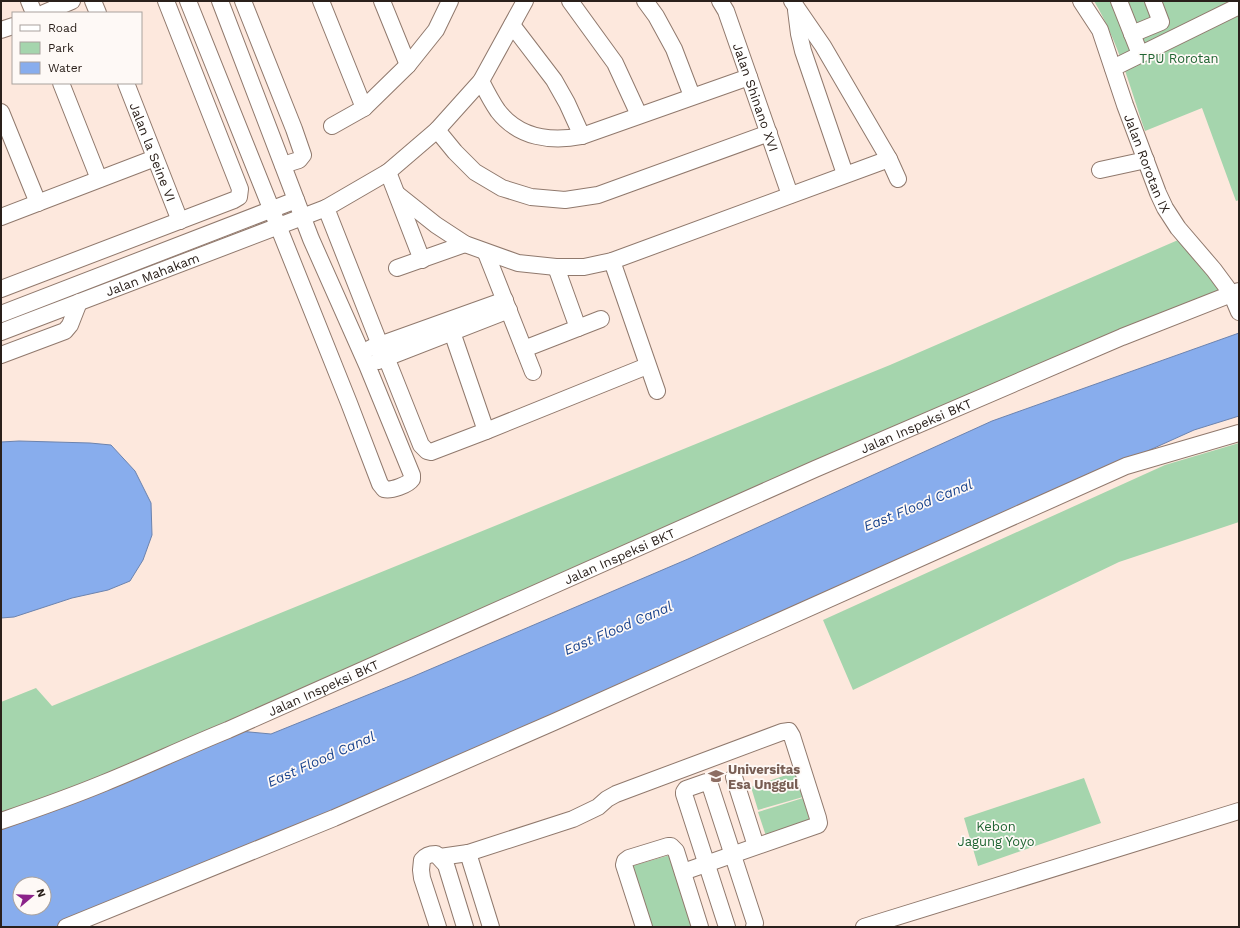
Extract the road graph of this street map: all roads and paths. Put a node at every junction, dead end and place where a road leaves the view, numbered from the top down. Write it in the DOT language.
graph roads {
  1 [pos="29,1"];
  2 [pos="72,1"];
  3 [pos="93,1"];
  4 [pos="166,1"];
  5 [pos="188,1"];
  6 [pos="220,1"];
  7 [pos="243,1"];
  8 [pos="321,1"];
  9 [pos="382,1"];
  10 [pos="450,1"];
  11 [pos="525,1"];
  12 [pos="570,1"];
  13 [pos="645,1"];
  14 [pos="720,1"];
  15 [pos="1081,1"];
  16 [pos="1119,1"];
  17 [pos="1153,1"];
  18 [pos="794,4"];
  19 [pos="1239,6"];
  20 [pos="34,12"];
  21 [pos="46,12"];
  22 [pos="98,12"];
  23 [pos="512,25"];
  24 [pos="12,26"];
  25 [pos="1,30"];
  26 [pos="1132,34"];
  27 [pos="1140,54"];
  28 [pos="408,65"];
  29 [pos="1113,68"];
  30 [pos="749,77"];
  31 [pos="481,81"];
  32 [pos="61,84"];
  33 [pos="126,84"];
  34 [pos="692,96"];
  35 [pos="364,108"];
  36 [pos="1,112"];
  37 [pos="639,115"];
  38 [pos="332,126"];
  39 [pos="437,130"];
  40 [pos="768,133"];
  41 [pos="582,136"];
  42 [pos="155,158"];
  43 [pos="889,159"];
  44 [pos="1146,160"];
  45 [pos="283,165"];
  46 [pos="1100,170"];
  47 [pos="388,172"];
  48 [pos="845,174"];
  49 [pos="99,179"];
  50 [pos="898,179"];
  51 [pos="397,194"];
  52 [pos="790,195"];
  53 [pos="296,200"];
  54 [pos="38,203"];
  55 [pos="326,208"];
  56 [pos="271,209"];
  57 [pos="1,217"];
  58 [pos="304,217"];
  59 [pos="180,221"];
  60 [pos="278,226"];
  61 [pos="465,244"];
  62 [pos="486,252"];
  63 [pos="422,260"];
  64 [pos="612,261"];
  65 [pos="556,267"];
  66 [pos="397,268"];
  67 [pos="1,290"];
  68 [pos="1236,300"];
  69 [pos="78,302"];
  70 [pos="507,305"];
  71 [pos="1,314"];
  72 [pos="601,319"];
  73 [pos="578,328"];
  74 [pos="1,332"];
  75 [pos="452,332"];
  76 [pos="387,350"];
  77 [pos="524,350"];
  78 [pos="1,355"];
  79 [pos="364,358"];
  80 [pos="647,366"];
  81 [pos="532,372"];
  82 [pos="657,391"];
  83 [pos="486,431"];
  84 [pos="1239,433"];
  85 [pos="734,777"];
  86 [pos="1239,811"];
  87 [pos="1,821"];
  88 [pos="756,846"];
  89 [pos="468,853"];
  90 [pos="733,855"];
  91 [pos="440,857"];
  92 [pos="706,864"];
  93 [pos="683,872"];
  94 [pos="66,927"];
  95 [pos="438,927"];
  96 [pos="465,927"];
  97 [pos="491,927"];
  98 [pos="644,927"];
  99 [pos="700,927"];
  100 [pos="728,927"];
  101 [pos="754,927"];
  102 [pos="864,927"];
  1 -- 20 [label="street"];
  2 -- 21 [label="street"];
  3 -- 22 [label="street"];
  4 -- 59 [label="street"];
  5 -- 56 [label="street"];
  6 -- 45 [label="street"];
  7 -- 45 [label="street"];
  8 -- 35 [label="street"];
  9 -- 28 [label="street"];
  10 -- 28 [label="street"];
  11 -- 23 [label="street, Jalan Mahakam"];
  12 -- 37 [label="street"];
  13 -- 34 [label="street"];
  14 -- 30 [label="street, Jalan Shinano XVI"];
  15 -- 29 [label="street, Jalan Rorotan IX"];
  16 -- 26 [label="street"];
  17 -- 26 [label="street"];
  18 -- 43 [label="street"];
  18 -- 48 [label="street"];
  19 -- 27 [label="street"];
  23 -- 31 [label="street, Jalan Mahakam"];
  23 -- 41 [label="street"];
  24 -- 25 [label="street"];
  26 -- 27 [label="street"];
  27 -- 29 [label="street"];
  28 -- 35 [label="street"];
  29 -- 44 [label="street, Jalan Rorotan IX"];
  30 -- 34 [label="street"];
  30 -- 40 [label="street, Jalan Shinano XVI"];
  31 -- 39 [label="street, Jalan Mahakam"];
  31 -- 41 [label="street"];
  32 -- 49 [label="street"];
  33 -- 42 [label="street, Jalan la Seine VI"];
  34 -- 37 [label="street"];
  35 -- 38 [label="street"];
  36 -- 54 [label="street"];
  37 -- 41 [label="street"];
  39 -- 40 [label="street"];
  39 -- 47 [label="street, Jalan Mahakam"];
  40 -- 52 [label="street, Jalan Shinano XVI"];
  42 -- 49 [label="street"];
  42 -- 59 [label="street, Jalan la Seine VI"];
  43 -- 48 [label="street"];
  43 -- 50 [label="street"];
  44 -- 46 [label="street"];
  44 -- 68 [label="street, Jalan Rorotan IX"];
  45 -- 53 [label="street"];
  47 -- 51 [label="street"];
  47 -- 55 [label="street, Jalan Mahakam"];
  48 -- 52 [label="street"];
  49 -- 54 [label="street"];
  51 -- 61 [label="street"];
  51 -- 63 [label="street"];
  52 -- 64 [label="street"];
  53 -- 56 [label="street, Jalan Mahakam"];
  53 -- 58 [label="street"];
  54 -- 57 [label="street"];
  55 -- 58 [label="street, Jalan Mahakam"];
  55 -- 76 [label="street"];
  56 -- 60 [label="street"];
  56 -- 71 [label="street, Jalan Mahakam"];
  58 -- 60 [label="street, Jalan Mahakam"];
  58 -- 79 [label="street"];
  59 -- 67 [label="street"];
  60 -- 69 [label="street, Jalan Mahakam"];
  60 -- 79 [label="street"];
  61 -- 62 [label="street"];
  61 -- 63 [label="street"];
  62 -- 65 [label="street"];
  62 -- 70 [label="street"];
  63 -- 66 [label="street"];
  64 -- 65 [label="street"];
  64 -- 80 [label="street"];
  65 -- 73 [label="street"];
  68 -- 87 [label="street, Jalan Inspeksi BKT"];
  69 -- 74 [label="street, Jalan Mahakam"];
  69 -- 78 [label="street"];
  70 -- 75 [label="street"];
  70 -- 76 [label="street"];
  70 -- 77 [label="street"];
  72 -- 73 [label="street"];
  73 -- 77 [label="street"];
  75 -- 76 [label="street"];
  75 -- 83 [label="street"];
  76 -- 79 [label="street"];
  76 -- 83 [label="street"];
  77 -- 81 [label="street"];
  80 -- 82 [label="street"];
  80 -- 83 [label="street"];
  84 -- 94 [label="street"];
  85 -- 88 [label="street"];
  86 -- 102 [label="street"];
  88 -- 89 [label="street"];
  88 -- 90 [label="street"];
  89 -- 91 [label="street"];
  89 -- 97 [label="street"];
  90 -- 92 [label="street"];
  90 -- 92 [label="street"];
  90 -- 101 [label="street"];
  91 -- 95 [label="street"];
  91 -- 96 [label="street"];
  92 -- 93 [label="street"];
  92 -- 100 [label="street"];
  93 -- 98 [label="street"];
  93 -- 99 [label="street"];
}
